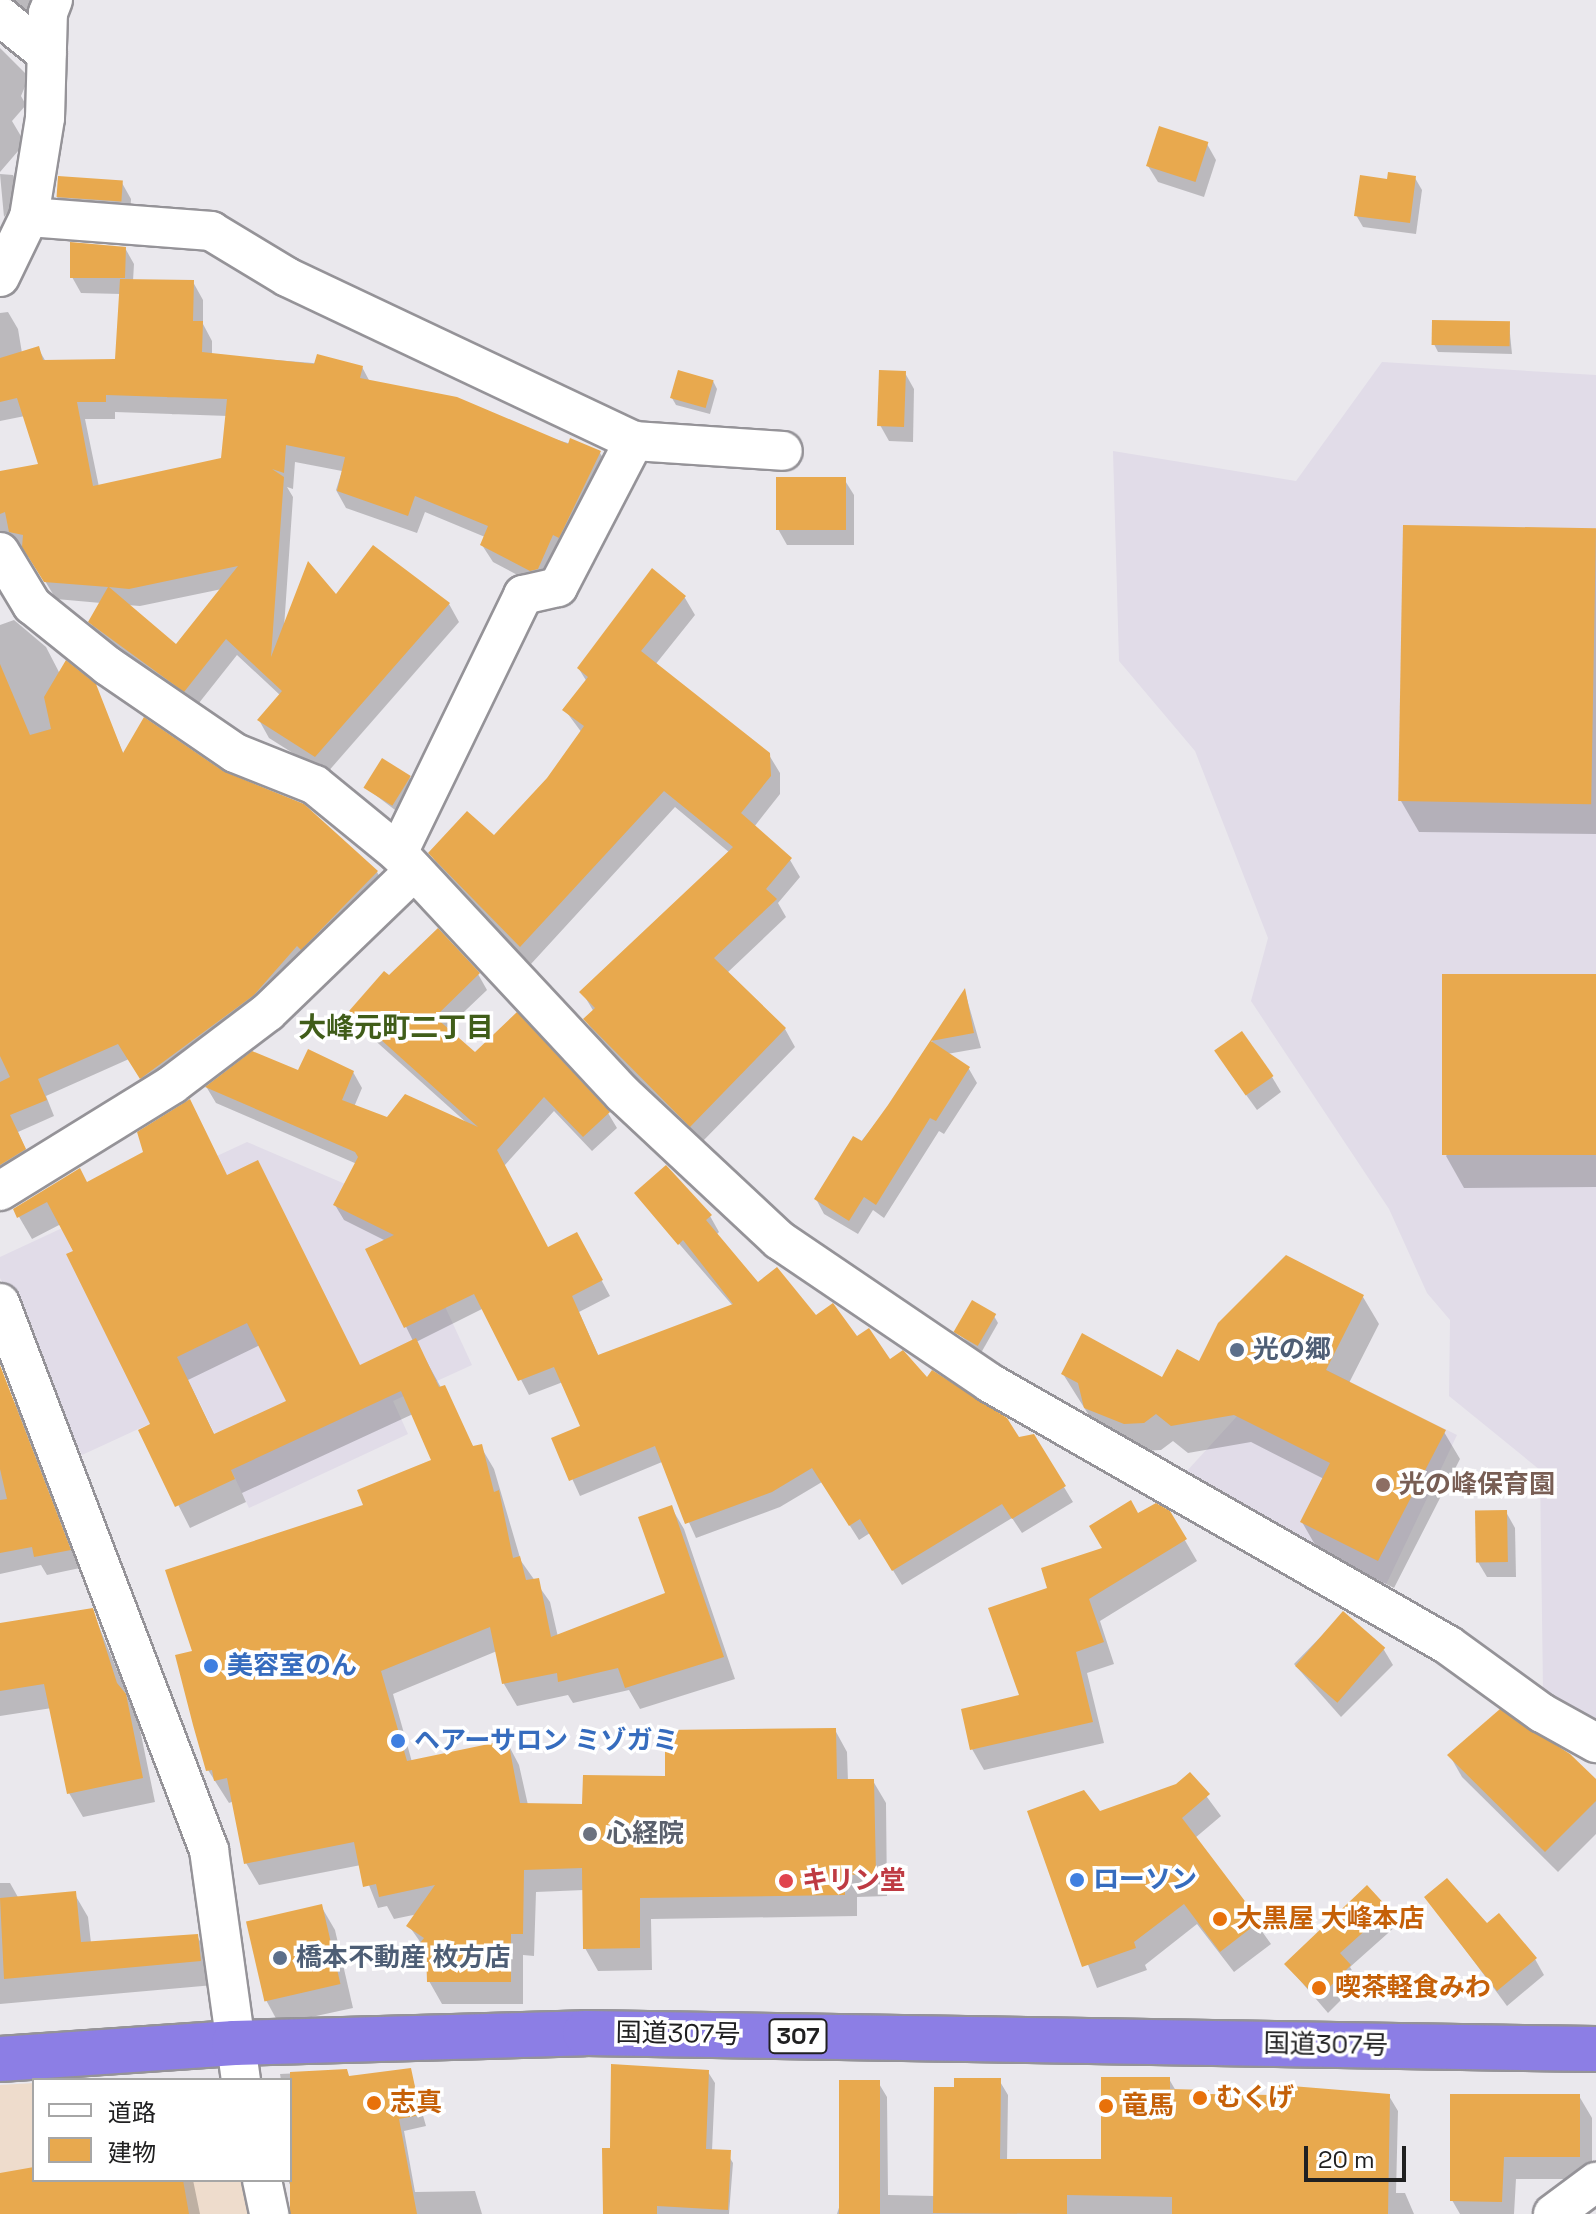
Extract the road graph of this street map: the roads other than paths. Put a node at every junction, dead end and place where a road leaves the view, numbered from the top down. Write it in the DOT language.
graph roads {
  1 [pos="53,0"];
  2 [pos="0,16"];
  3 [pos="47,54"];
  4 [pos="29,217"];
  5 [pos="0,277"];
  6 [pos="634,441"];
  7 [pos="783,451"];
  8 [pos="0,552"];
  9 [pos="406,862"];
  10 [pos="0,1191"];
  11 [pos="0,1303"];
  12 [pos="1596,1743"];
  13 [pos="1596,2049"];
  14 [pos="0,2059"];
  15 [pos="237,2062"];
  16 [pos="262,2182"];
  17 [pos="1596,2182"];
  18 [pos="269,2214"];
  19 [pos="1553,2214"];
  1 -- 3 [label="street"];
  2 -- 3 [label="street"];
  3 -- 4 [label="street"];
  4 -- 5 [label="street"];
  4 -- 6 [label="street"];
  6 -- 7 [label="street"];
  6 -- 9 [label="street"];
  8 -- 9 [label="street"];
  9 -- 10 [label="street"];
  9 -- 12 [label="street"];
  11 -- 15 [label="street"];
  13 -- 15 [label="highway, 国道307号 / 307"];
  14 -- 15 [label="highway, 国道307号 / 307"];
  16 -- 18 [label="street"];
  17 -- 19 [label="street"];
}
